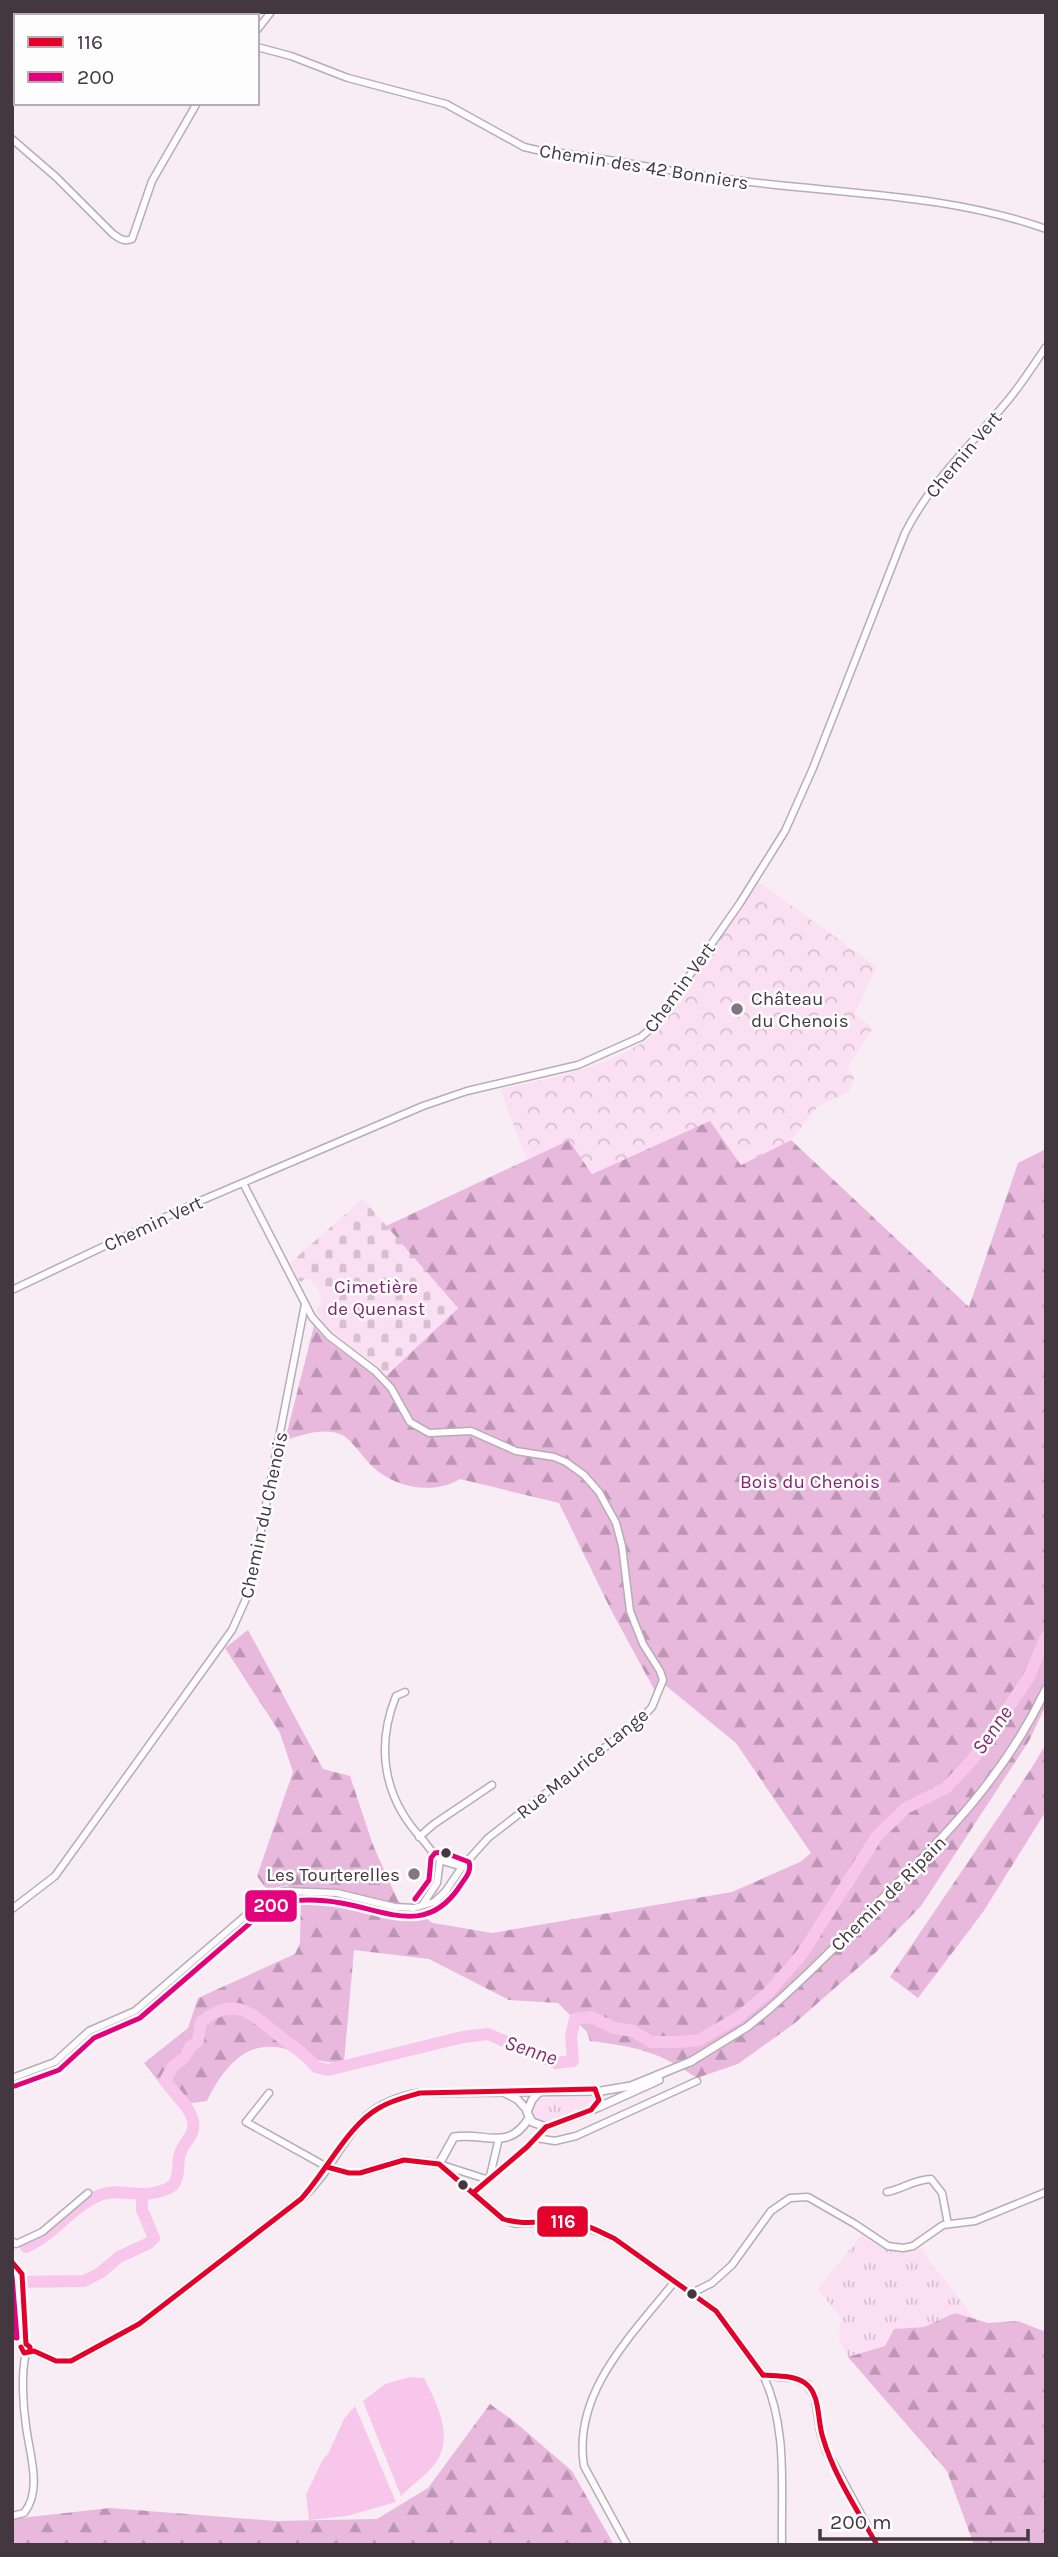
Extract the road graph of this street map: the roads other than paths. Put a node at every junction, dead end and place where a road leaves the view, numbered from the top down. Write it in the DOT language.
graph roads {
  1 [pos="271,12"];
  2 [pos="259,27"];
  3 [pos="259,48"];
  4 [pos="196,105"];
  5 [pos="12,139"];
  6 [pos="1046,229"];
  7 [pos="1046,347"];
  8 [pos="243,1183"];
  9 [pos="12,1290"];
  10 [pos="305,1304"];
  11 [pos="1046,1689"];
  12 [pos="405,1692"];
  13 [pos="492,1785"];
  14 [pos="419,1837"];
  15 [pos="440,1860"];
  16 [pos="461,1867"];
  17 [pos="421,1906"];
  18 [pos="12,1909"];
  19 [pos="692,2061"];
  20 [pos="12,2078"];
  21 [pos="697,2081"];
  22 [pos="595,2090"];
  23 [pos="501,2091"];
  24 [pos="540,2091"];
  25 [pos="269,2093"];
  26 [pos="591,2110"];
  27 [pos="528,2114"];
  28 [pos="546,2127"];
  29 [pos="499,2138"];
  30 [pos="536,2138"];
  31 [pos="439,2164"];
  32 [pos="327,2167"];
  33 [pos="489,2180"];
  34 [pos="887,2192"];
  35 [pos="1046,2192"];
  36 [pos="88,2193"];
  37 [pos="473,2193"];
  38 [pos="948,2224"];
  39 [pos="14,2243"];
  40 [pos="12,2262"];
  41 [pos="675,2281"];
  42 [pos="692,2292"];
  43 [pos="12,2346"];
  44 [pos="26,2349"];
  45 [pos="763,2375"];
  46 [pos="12,2516"];
  47 [pos="627,2545"];
  48 [pos="782,2545"];
  49 [pos="877,2545"];
  1 -- 2 [label="street"];
  3 -- 6 [label="street, Chemin des 42 Bonniers"];
  4 -- 5 [label="street"];
  7 -- 8 [label="street, Chemin Vert"];
  8 -- 9 [label="street, Chemin Vert"];
  8 -- 10 [label="street"];
  10 -- 16 [label="street, Rue Maurice Lange"];
  10 -- 18 [label="street, Chemin du Chenois"];
  11 -- 19 [label="street, Chemin de Ripain"];
  12 -- 14 [label="street"];
  13 -- 14 [label="street"];
  14 -- 15 [label="street"];
  15 -- 16 [label="street"];
  15 -- 17 [label="street"];
  16 -- 17 [label="street, Rue Maurice Lange"];
  17 -- 20 [label="street"];
  19 -- 22 [label="street, Chemin de Ripain"];
  19 -- 26 [label="street, Chemin de Ripain"];
  21 -- 30 [label="street"];
  22 -- 24 [label="street, Chemin de Ripain"];
  22 -- 26 [label="street"];
  23 -- 24 [label="street, Chemin de Ripain"];
  23 -- 27 [label="street"];
  23 -- 32 [label="street, Chemin de Ripain"];
  24 -- 27 [label="street"];
  25 -- 32 [label="street"];
  26 -- 28 [label="street, Chemin de Ripain"];
  27 -- 28 [label="street"];
  27 -- 29 [label="street"];
  28 -- 30 [label="street"];
  29 -- 31 [label="street"];
  29 -- 33 [label="street"];
  30 -- 33 [label="street"];
  31 -- 32 [label="street"];
  31 -- 33 [label="street"];
  31 -- 37 [label="street"];
  32 -- 44 [label="street, Chemin de Ripain"];
  33 -- 37 [label="street"];
  34 -- 38 [label="street"];
  35 -- 38 [label="street"];
  36 -- 39 [label="street"];
  37 -- 41 [label="street"];
  38 -- 42 [label="street"];
  40 -- 44 [label="street"];
  41 -- 42 [label="street"];
  41 -- 47 [label="street"];
  42 -- 45 [label="street"];
  43 -- 44 [label="street, Chemin de Ripain"];
  44 -- 46 [label="street"];
  45 -- 48 [label="street"];
  45 -- 49 [label="street"];
}
